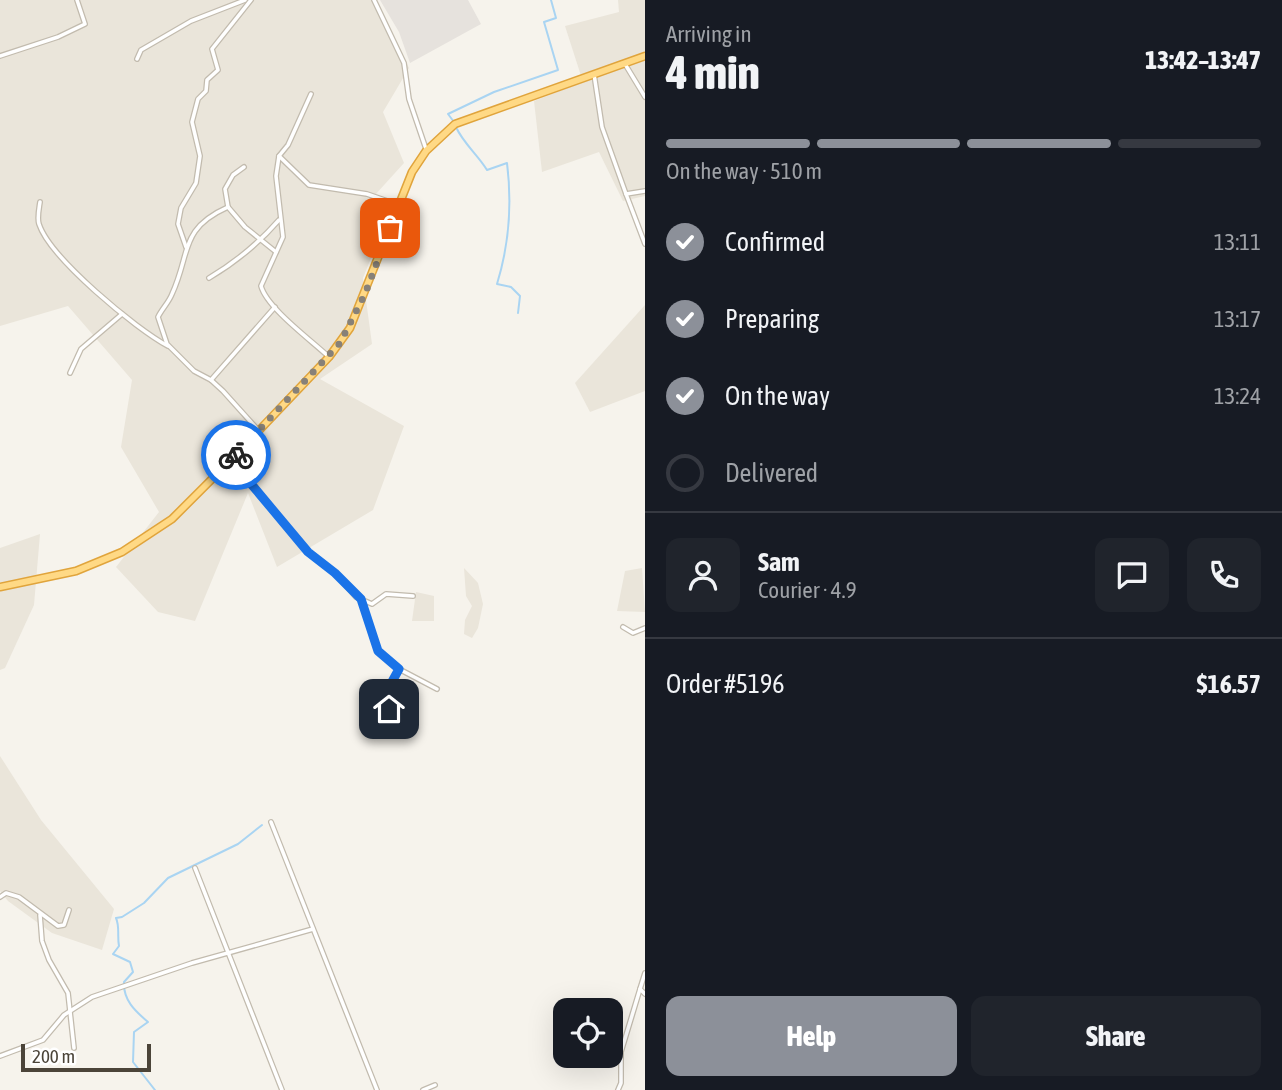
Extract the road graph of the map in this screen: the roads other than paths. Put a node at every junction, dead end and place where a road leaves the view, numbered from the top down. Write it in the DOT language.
graph roads {
  1 [pos="77,0"];
  2 [pos="245,0"];
  3 [pos="251,0"];
  4 [pos="374,0"];
  5 [pos="0,56"];
  6 [pos="645,56"];
  7 [pos="138,59"];
  8 [pos="625,64"];
  9 [pos="594,74"];
  10 [pos="311,94"];
  11 [pos="645,97"];
  12 [pos="426,151"];
  13 [pos="279,156"];
  14 [pos="244,167"];
  15 [pos="645,191"];
  16 [pos="626,194"];
  17 [pos="40,202"];
  18 [pos="399,205"];
  19 [pos="228,207"];
  20 [pos="279,220"];
  21 [pos="261,241"];
  22 [pos="645,244"];
  23 [pos="186,247"];
  24 [pos="276,252"];
  25 [pos="209,278"];
  26 [pos="275,307"];
  27 [pos="122,314"];
  28 [pos="168,346"];
  29 [pos="329,356"];
  30 [pos="70,373"];
  31 [pos="211,380"];
  32 [pos="259,431"];
  33 [pos="228,464"];
  34 [pos="0,587"];
  35 [pos="413,596"];
  36 [pos="361,599"];
  37 [pos="623,627"];
  38 [pos="645,628"];
  39 [pos="399,669"];
  40 [pos="438,689"];
  41 [pos="389,709"];
  42 [pos="271,822"];
  43 [pos="195,868"];
  44 [pos="0,897"];
  45 [pos="68,910"];
  46 [pos="40,915"];
  47 [pos="313,929"];
  48 [pos="229,952"];
  49 [pos="645,973"];
  50 [pos="640,989"];
  51 [pos="645,994"];
  52 [pos="71,1010"];
  53 [pos="74,1048"];
  54 [pos="0,1056"];
  55 [pos="435,1085"];
  56 [pos="282,1090"];
  57 [pos="377,1090"];
  58 [pos="423,1090"];
  59 [pos="618,1090"];
  1 -- 5 [label="street"];
  2 -- 7 [label="street"];
  3 -- 23 [label="street"];
  4 -- 12 [label="street"];
  6 -- 8 [label="highway"];
  8 -- 9 [label="highway"];
  8 -- 11 [label="street"];
  9 -- 12 [label="highway"];
  9 -- 16 [label="street"];
  10 -- 13 [label="street"];
  12 -- 18 [label="highway"];
  13 -- 18 [label="street"];
  13 -- 20 [label="street"];
  14 -- 19 [label="street"];
  15 -- 16 [label="street"];
  16 -- 22 [label="street"];
  17 -- 27 [label="street"];
  18 -- 29 [label="highway"];
  19 -- 21 [label="street"];
  19 -- 23 [label="street"];
  20 -- 21 [label="street"];
  20 -- 24 [label="street"];
  21 -- 24 [label="street"];
  21 -- 25 [label="street"];
  23 -- 31 [label="street"];
  24 -- 26 [label="street"];
  26 -- 29 [label="street"];
  26 -- 31 [label="street"];
  27 -- 28 [label="street"];
  27 -- 30 [label="street"];
  29 -- 32 [label="highway"];
  31 -- 32 [label="street"];
  32 -- 33 [label="highway"];
  33 -- 34 [label="highway"];
  33 -- 36 [label="street"];
  35 -- 36 [label="street"];
  36 -- 39 [label="street"];
  37 -- 38 [label="street"];
  39 -- 40 [label="street"];
  39 -- 41 [label="street"];
  42 -- 47 [label="street"];
  43 -- 48 [label="street"];
  44 -- 46 [label="street"];
  45 -- 46 [label="street"];
  46 -- 52 [label="street"];
  47 -- 48 [label="street"];
  47 -- 57 [label="street"];
  48 -- 52 [label="street"];
  48 -- 56 [label="street"];
  49 -- 50 [label="street"];
  50 -- 51 [label="street"];
  50 -- 59 [label="street"];
  52 -- 53 [label="street"];
  52 -- 54 [label="street"];
  55 -- 58 [label="street"];
}
